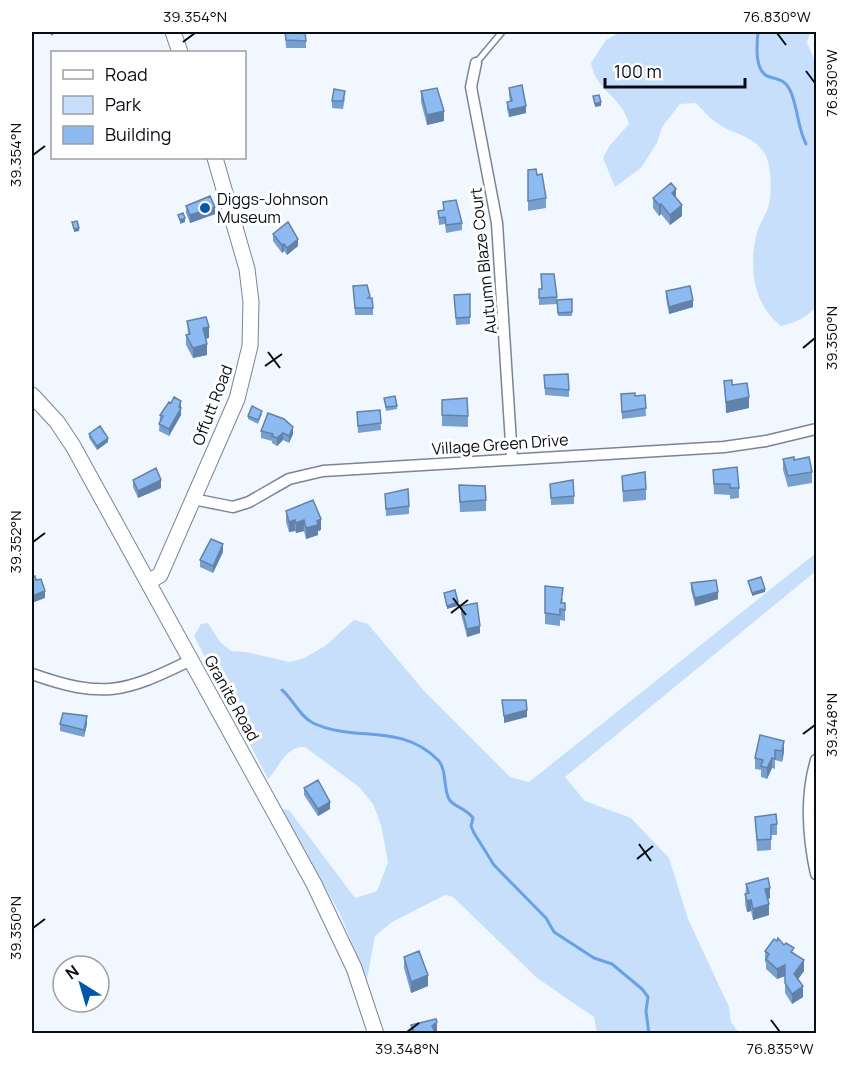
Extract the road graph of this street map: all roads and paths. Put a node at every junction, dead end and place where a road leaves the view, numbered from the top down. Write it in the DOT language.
graph roads {
  1 [pos="173,32"];
  2 [pos="502,32"];
  3 [pos="180,51"];
  4 [pos="476,63"];
  5 [pos="214,159"];
  6 [pos="32,395"];
  7 [pos="816,429"];
  8 [pos="513,459"];
  9 [pos="193,499"];
  10 [pos="150,581"];
  11 [pos="191,660"];
  12 [pos="32,674"];
  13 [pos="816,760"];
  14 [pos="816,874"];
  15 [pos="376,1034"];
  1 -- 3 [label="street"];
  2 -- 4 [label="lane"];
  4 -- 8 [label="street, Autumn Blaze Court"];
  5 -- 9 [label="street, Offutt Road"];
  6 -- 10 [label="street, Granite Road"];
  7 -- 8 [label="street, Village Green Drive"];
  8 -- 9 [label="street, Village Green Drive"];
  9 -- 10 [label="street, Offutt Road"];
  10 -- 11 [label="street, Granite Road"];
  11 -- 12 [label="street"];
  11 -- 15 [label="street, Granite Road"];
  13 -- 14 [label="street"];
}
